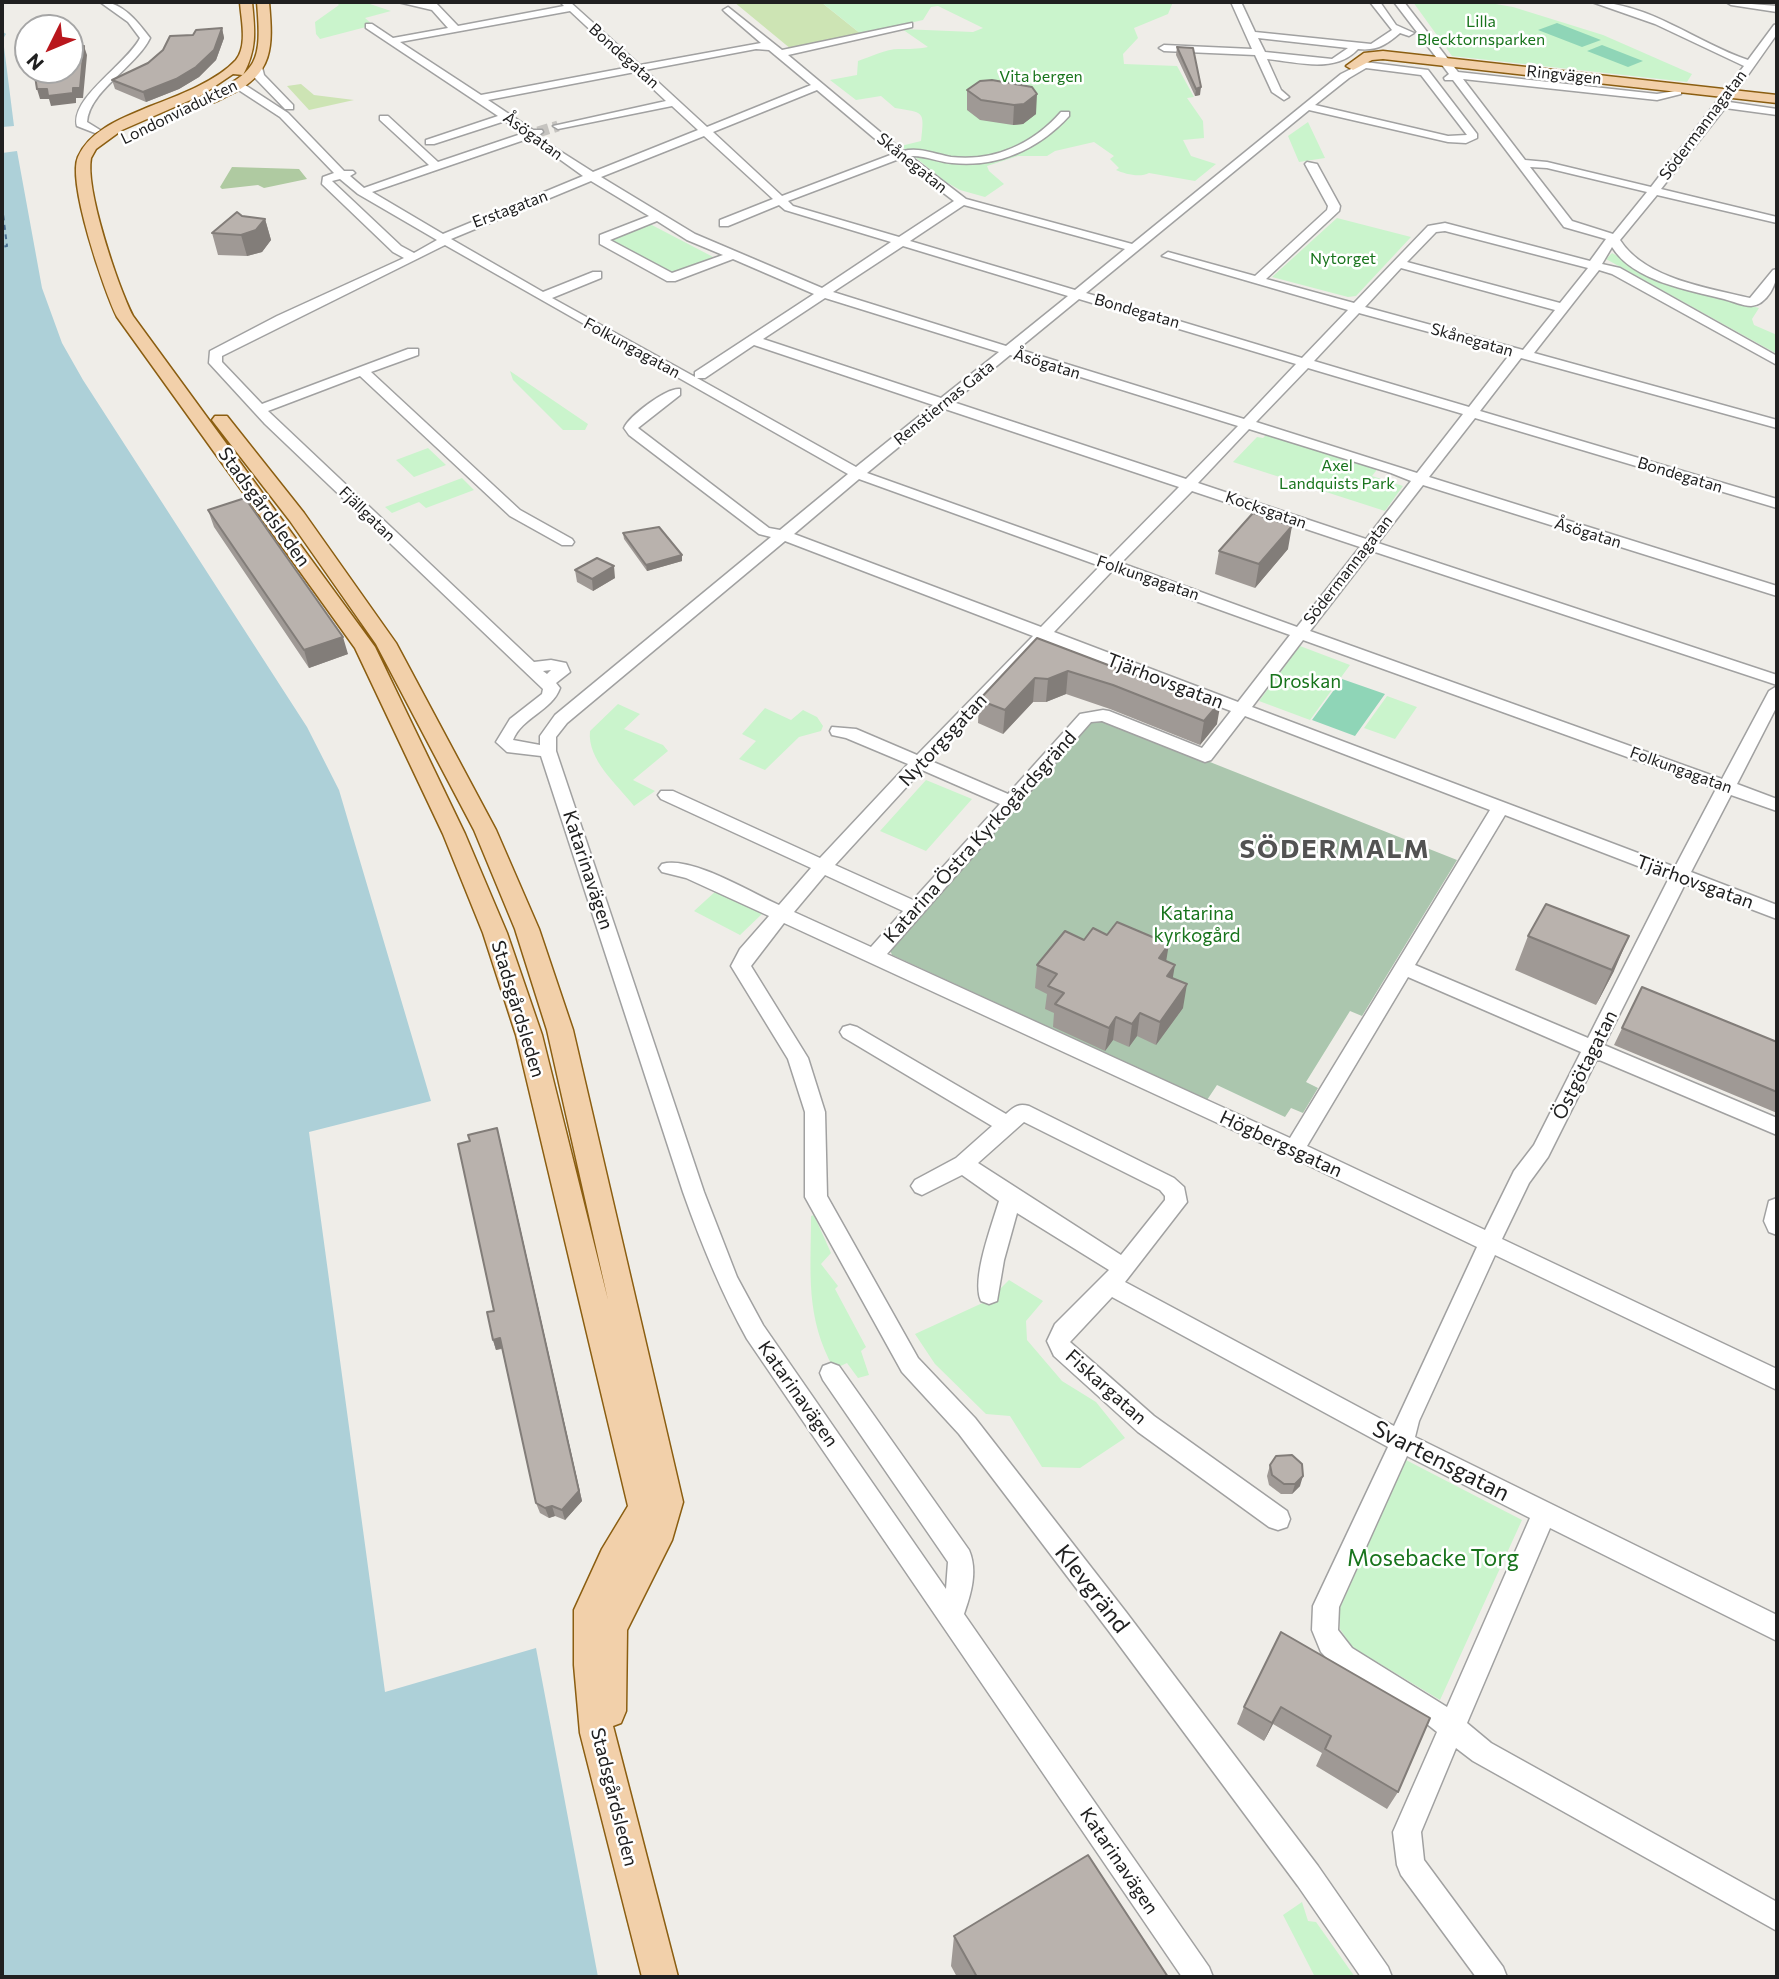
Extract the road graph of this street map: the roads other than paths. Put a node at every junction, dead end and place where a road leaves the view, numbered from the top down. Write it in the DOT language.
graph roads {
  1 [pos="105,2"];
  2 [pos="118,2"];
  3 [pos="246,2"];
  4 [pos="264,2"];
  5 [pos="403,2"];
  6 [pos="1236,2"];
  7 [pos="1375,2"];
  8 [pos="1399,2"];
  9 [pos="1597,2"];
  10 [pos="1731,2"];
  11 [pos="432,5"];
  12 [pos="568,5"];
  13 [pos="1777,9"];
  14 [pos="728,10"];
  15 [pos="909,24"];
  16 [pos="150,26"];
  17 [pos="369,26"];
  18 [pos="1777,27"];
  19 [pos="455,29"];
  20 [pos="1398,30"];
  21 [pos="1252,35"];
  22 [pos="1424,36"];
  23 [pos="391,41"];
  24 [pos="156,43"];
  25 [pos="766,45"];
  26 [pos="1353,45"];
  27 [pos="1164,48"];
  28 [pos="782,53"];
  29 [pos="1261,54"];
  30 [pos="245,58"];
  31 [pos="1749,64"];
  32 [pos="1358,66"];
  33 [pos="138,67"];
  34 [pos="638,68"];
  35 [pos="1448,68"];
  36 [pos="124,73"];
  37 [pos="261,75"];
  38 [pos="240,81"];
  39 [pos="208,85"];
  40 [pos="1436,85"];
  41 [pos="818,86"];
  42 [pos="1284,97"];
  43 [pos="1726,98"];
  44 [pos="478,99"];
  45 [pos="1777,99"];
  46 [pos="676,102"];
  47 [pos="1777,104"];
  48 [pos="1308,107"];
  49 [pos="1777,112"];
  50 [pos="1065,114"];
  51 [pos="506,117"];
  52 [pos="384,118"];
  53 [pos="558,125"];
  54 [pos="708,131"];
  55 [pos="111,133"];
  56 [pos="535,133"];
  57 [pos="430,142"];
  58 [pos="901,155"];
  59 [pos="1522,163"];
  60 [pos="1311,164"];
  61 [pos="436,166"];
  62 [pos="345,174"];
  63 [pos="594,176"];
  64 [pos="1654,190"];
  65 [pos="365,191"];
  66 [pos="782,201"];
  67 [pos="962,201"];
  68 [pos="657,217"];
  69 [pos="1777,220"];
  70 [pos="724,223"];
  71 [pos="447,237"];
  72 [pos="1614,238"];
  73 [pos="903,242"];
  74 [pos="1134,248"];
  75 [pos="732,256"];
  76 [pos="1168,256"];
  77 [pos="412,257"];
  78 [pos="1399,264"];
  79 [pos="1596,266"];
  80 [pos="1777,273"];
  81 [pos="597,275"];
  82 [pos="1257,281"];
  83 [pos="825,294"];
  84 [pos="1079,294"];
  85 [pos="548,296"];
  86 [pos="1356,307"];
  87 [pos="1563,308"];
  88 [pos="755,341"];
  89 [pos="413,352"];
  90 [pos="1007,352"];
  91 [pos="215,354"];
  92 [pos="1522,354"];
  93 [pos="1777,361"];
  94 [pos="1304,362"];
  95 [pos="363,372"];
  96 [pos="700,375"];
  97 [pos="675,392"];
  98 [pos="943,403"];
  99 [pos="261,409"];
  100 [pos="1471,412"];
  101 [pos="1246,423"];
  102 [pos="1777,424"];
  103 [pos="862,470"];
  104 [pos="1419,478"];
  105 [pos="1190,485"];
  106 [pos="1777,504"];
  107 [pos="783,535"];
  108 [pos="567,541"];
  109 [pos="1368,544"];
  110 [pos="1114,561"];
  111 [pos="1777,591"];
  112 [pos="1303,629"];
  113 [pos="1042,635"];
  114 [pos="1777,680"];
  115 [pos="546,682"];
  116 [pos="1777,691"];
  117 [pos="1242,709"];
  118 [pos="408,713"];
  119 [pos="838,731"];
  120 [pos="548,743"];
  121 [pos="1205,756"];
  122 [pos="921,763"];
  123 [pos="1730,782"];
  124 [pos="1777,794"];
  125 [pos="667,795"];
  126 [pos="1011,803"];
  127 [pos="1777,805"];
  128 [pos="1501,807"];
  129 [pos="822,867"];
  130 [pos="668,868"];
  131 [pos="1679,877"];
  132 [pos="915,909"];
  133 [pos="1777,912"];
  134 [pos="781,916"];
  135 [pos="873,957"];
  136 [pos="1404,968"];
  137 [pos="850,1031"];
  138 [pos="1592,1050"];
  139 [pos="1014,1119"];
  140 [pos="1777,1128"];
  141 [pos="1294,1149"];
  142 [pos="963,1164"];
  143 [pos="922,1186"];
  144 [pos="816,1197"];
  145 [pos="1011,1198"];
  146 [pos="1777,1207"];
  147 [pos="1777,1226"];
  148 [pos="1489,1242"];
  149 [pos="1117,1276"];
  150 [pos="989,1294"];
  151 [pos="831,1373"];
  152 [pos="1777,1380"];
  153 [pos="1402,1442"];
  154 [pos="1545,1512"];
  155 [pos="1278,1519"];
  156 [pos="951,1616"];
  157 [pos="1777,1628"];
  158 [pos="1452,1726"];
  159 [pos="1777,1917"];
  160 [pos="660,1977"];
  161 [pos="671,1977"];
  162 [pos="1199,1977"];
  163 [pos="1378,1977"];
  164 [pos="1493,1977"];
  1 -- 55 [label="street"];
  2 -- 16 [label="street"];
  3 -- 30 [label="main road"];
  4 -- 37 [label="main road"];
  5 -- 11 [label="street"];
  6 -- 21 [label="street"];
  7 -- 20 [label="street"];
  8 -- 22 [label="street"];
  9 -- 31 [label="street"];
  10 -- 13 [label="street"];
  11 -- 19 [label="street"];
  12 -- 19 [label="street"];
  12 -- 34 [label="street, Bondegatan"];
  14 -- 25 [label="street, Skånegatan"];
  15 -- 28 [label="street"];
  17 -- 23 [label="street, Åsögatan"];
  18 -- 31 [label="street, Södermannagatan"];
  19 -- 23 [label="street"];
  20 -- 22 [label="street"];
  20 -- 26 [label="street"];
  21 -- 26 [label="street"];
  21 -- 29 [label="street"];
  22 -- 35 [label="street"];
  23 -- 44 [label="street, Åsögatan"];
  24 -- 36 [label="street"];
  25 -- 28 [label="street, Skånegatan"];
  25 -- 34 [label="street"];
  26 -- 29 [label="street"];
  27 -- 29 [label="street"];
  28 -- 41 [label="street, Skånegatan"];
  29 -- 42 [label="street"];
  30 -- 38 [label="main road"];
  30 -- 39 [label="main road"];
  31 -- 43 [label="street, Södermannagatan"];
  32 -- 35 [label="main road, Ringvägen"];
  32 -- 40 [label="street"];
  32 -- 48 [label="street, Renstiernas Gata"];
  33 -- 36 [label="street"];
  34 -- 44 [label="street"];
  34 -- 46 [label="street, Bondegatan"];
  35 -- 40 [label="street"];
  35 -- 43 [label="main road, Ringvägen"];
  35 -- 43 [label="main road, Ringvägen"];
  35 -- 59 [label="street"];
  36 -- 55 [label="street"];
  37 -- 38 [label="main road"];
  37 -- 62 [label="street, Folkungagatan"];
  38 -- 39 [label="main road"];
  38 -- 55 [label="main road, Londonviadukten"];
  38 -- 62 [label="street, Folkungagatan"];
  39 -- 55 [label="main road, Londonviadukten"];
  40 -- 48 [label="street"];
  41 -- 54 [label="street, Erstagatan"];
  41 -- 58 [label="street, Skånegatan"];
  43 -- 45 [label="main road, Ringvägen"];
  43 -- 47 [label="main road, Ringvägen"];
  43 -- 49 [label="street, Ringvägen"];
  43 -- 64 [label="street, Södermannagatan"];
  44 -- 51 [label="street, Åsögatan"];
  46 -- 53 [label="street"];
  46 -- 54 [label="street, Bondegatan"];
  48 -- 74 [label="street, Renstiernas Gata"];
  50 -- 58 [label="street"];
  51 -- 56 [label="street, Åsögatan"];
  51 -- 57 [label="street"];
  52 -- 61 [label="street"];
  54 -- 63 [label="street, Erstagatan"];
  54 -- 66 [label="street, Bondegatan"];
  55 -- 118 [label="main road, Stadsgårdsleden"];
  55 -- 118 [label="main road, Stadsgårdsleden"];
  56 -- 61 [label="street"];
  56 -- 63 [label="street, Åsögatan"];
  58 -- 66 [label="street"];
  58 -- 67 [label="street, Skånegatan"];
  59 -- 64 [label="street"];
  59 -- 72 [label="street"];
  60 -- 82 [label="street"];
  61 -- 65 [label="street"];
  62 -- 65 [label="street, Folkungagatan"];
  62 -- 77 [label="street"];
  63 -- 68 [label="street, Åsögatan"];
  63 -- 71 [label="street, Erstagatan"];
  64 -- 69 [label="street"];
  64 -- 72 [label="street, Södermannagatan"];
  65 -- 71 [label="street, Folkungagatan"];
  66 -- 70 [label="street"];
  66 -- 73 [label="street, Bondegatan"];
  67 -- 73 [label="street"];
  67 -- 74 [label="street, Skånegatan"];
  68 -- 75 [label="street, Åsögatan"];
  68 -- 75 [label="street"];
  71 -- 77 [label="street, Erstagatan"];
  71 -- 85 [label="street, Folkungagatan"];
  72 -- 79 [label="street, Södermannagatan"];
  72 -- 80 [label="street"];
  73 -- 83 [label="street"];
  73 -- 84 [label="street, Bondegatan"];
  74 -- 84 [label="street, Renstiernas Gata"];
  75 -- 83 [label="street, Åsögatan"];
  76 -- 82 [label="street, Skånegatan"];
  77 -- 91 [label="street, Erstagatan"];
  78 -- 79 [label="street"];
  78 -- 86 [label="street"];
  78 -- 87 [label="street"];
  79 -- 87 [label="street, Södermannagatan"];
  79 -- 93 [label="street"];
  81 -- 85 [label="street"];
  82 -- 86 [label="street, Skånegatan"];
  83 -- 88 [label="street"];
  83 -- 90 [label="street, Åsögatan"];
  84 -- 90 [label="street, Renstiernas Gata"];
  84 -- 94 [label="street, Bondegatan"];
  85 -- 96 [label="street, Folkungagatan"];
  85 -- 103 [label="street, Folkungagatan"];
  86 -- 92 [label="street, Skånegatan"];
  86 -- 94 [label="street, Nytorgsgatan"];
  87 -- 92 [label="street, Södermannagatan"];
  88 -- 96 [label="street"];
  88 -- 98 [label="street, Kocksgatan"];
  89 -- 95 [label="street"];
  90 -- 98 [label="street, Renstiernas Gata"];
  90 -- 101 [label="street, Åsögatan"];
  91 -- 99 [label="street, Fjällgatan"];
  92 -- 100 [label="street, Södermannagatan"];
  92 -- 102 [label="street, Skånegatan"];
  94 -- 100 [label="street, Bondegatan"];
  94 -- 101 [label="street, Nytorgsgatan"];
  95 -- 99 [label="street"];
  95 -- 108 [label="street"];
  96 -- 103 [label="street, Folkungagatan"];
  97 -- 107 [label="street, Tjärhovsgatan"];
  98 -- 103 [label="street, Renstiernas Gata"];
  98 -- 105 [label="street, Kocksgatan"];
  99 -- 115 [label="street, Fjällgatan"];
  100 -- 104 [label="street, Södermannagatan"];
  100 -- 106 [label="street, Bondegatan"];
  101 -- 104 [label="street, Åsögatan"];
  101 -- 105 [label="street, Nytorgsgatan"];
  103 -- 107 [label="street, Renstiernas Gata"];
  103 -- 110 [label="street, Folkungagatan"];
  104 -- 109 [label="street, Södermannagatan"];
  104 -- 111 [label="street, Åsögatan"];
  105 -- 109 [label="street, Kocksgatan"];
  105 -- 110 [label="street, Nytorgsgatan"];
  107 -- 113 [label="street, Tjärhovsgatan"];
  107 -- 120 [label="street, Renstiernas Gata"];
  109 -- 112 [label="street, Södermannagatan"];
  109 -- 114 [label="street, Kocksgatan"];
  110 -- 112 [label="street, Folkungagatan"];
  110 -- 113 [label="street, Nytorgsgatan"];
  112 -- 117 [label="street, Södermannagatan"];
  112 -- 123 [label="street, Folkungagatan"];
  113 -- 117 [label="street, Tjärhovsgatan"];
  113 -- 122 [label="street, Nytorgsgatan"];
  115 -- 120 [label="street, Fjällgatan"];
  116 -- 123 [label="street, Östgötagatan"];
  117 -- 121 [label="street, Södermannagatan"];
  117 -- 128 [label="street, Tjärhovsgatan"];
  118 -- 160 [label="main road, Stadsgårdsleden"];
  118 -- 161 [label="main road, Stadsgårdsleden"];
  119 -- 122 [label="street"];
  120 -- 156 [label="street, Katarinavägen"];
  121 -- 126 [label="street, Katarina Östra Kyrkogårdsgränd"];
  122 -- 126 [label="street"];
  122 -- 129 [label="street, Nytorgsgatan"];
  123 -- 124 [label="street, Folkungagatan"];
  123 -- 127 [label="street, Folkungagatan"];
  123 -- 131 [label="street, Östgötagatan"];
  125 -- 129 [label="street"];
  126 -- 132 [label="street, Katarina Östra Kyrkogårdsgränd"];
  128 -- 131 [label="street, Tjärhovsgatan"];
  128 -- 136 [label="street"];
  129 -- 132 [label="street"];
  129 -- 134 [label="street, Nytorgsgatan"];
  130 -- 134 [label="street, Högbergsgatan"];
  131 -- 133 [label="street, Tjärhovsgatan"];
  131 -- 138 [label="street, Östgötagatan"];
  132 -- 135 [label="street, Katarina Östra Kyrkogårdsgränd"];
  134 -- 135 [label="street, Högbergsgatan"];
  134 -- 144 [label="street, Nytorgsgatan"];
  135 -- 141 [label="street, Högbergsgatan"];
  136 -- 138 [label="street"];
  136 -- 141 [label="street"];
  137 -- 139 [label="street"];
  138 -- 140 [label="street"];
  138 -- 148 [label="street, Östgötagatan"];
  139 -- 142 [label="street"];
  139 -- 149 [label="street, Fiskargatan"];
  141 -- 148 [label="street, Högbergsgatan"];
  142 -- 143 [label="street"];
  142 -- 145 [label="street, Svartensgatan"];
  144 -- 163 [label="street, Klevgränd"];
  145 -- 149 [label="street, Svartensgatan"];
  145 -- 150 [label="street"];
  146 -- 147 [label="street"];
  148 -- 152 [label="street, Högbergsgatan"];
  148 -- 153 [label="street, Östgötagatan"];
  149 -- 153 [label="street, Svartensgatan"];
  149 -- 155 [label="street, Fiskargatan"];
  151 -- 156 [label="street"];
  153 -- 154 [label="street, Svartensgatan"];
  153 -- 158 [label="street"];
  154 -- 157 [label="street, Svartensgatan"];
  154 -- 158 [label="street"];
  156 -- 162 [label="street, Katarinavägen"];
  158 -- 159 [label="street"];
  158 -- 164 [label="street"];
}
